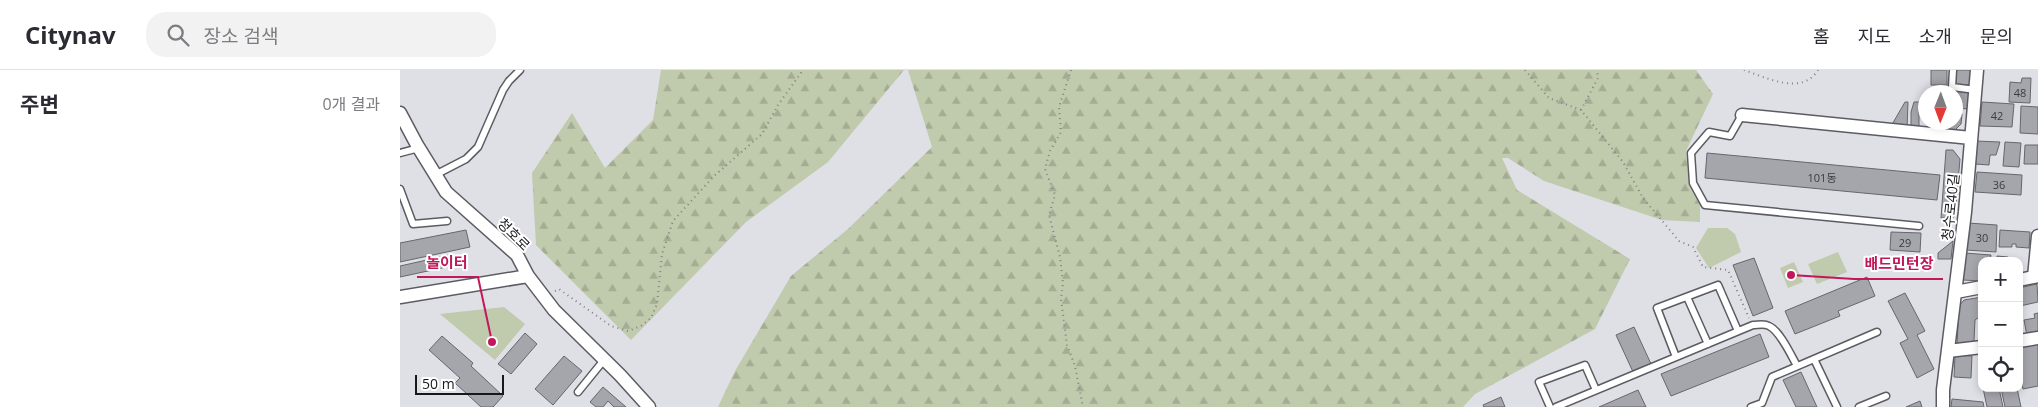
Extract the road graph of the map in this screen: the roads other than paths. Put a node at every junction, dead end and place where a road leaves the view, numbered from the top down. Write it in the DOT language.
graph roads {
  1 [pos="520,70"];
  2 [pos="1953,70"];
  3 [pos="1977,70"];
  4 [pos="1976,90"];
  5 [pos="400,112"];
  6 [pos="1742,116"];
  7 [pos="1971,138"];
  8 [pos="419,148"];
  9 [pos="400,153"];
  10 [pos="435,175"];
  11 [pos="400,189"];
  12 [pos="447,221"];
  13 [pos="1919,226"];
  14 [pos="2038,236"];
  15 [pos="528,276"];
  16 [pos="2036,277"];
  17 [pos="2023,279"];
  18 [pos="1978,288"];
  19 [pos="1956,292"];
  20 [pos="400,297"];
  21 [pos="1688,297"];
  22 [pos="1738,331"];
  23 [pos="1877,332"];
  24 [pos="2038,338"];
  25 [pos="2023,340"];
  26 [pos="1708,344"];
  27 [pos="1978,347"];
  28 [pos="1948,351"];
  29 [pos="1676,357"];
  30 [pos="1814,359"];
  31 [pos="604,360"];
  32 [pos="1797,366"];
  33 [pos="1596,390"];
  34 [pos="578,392"];
  35 [pos="1886,396"];
  36 [pos="649,407"];
  37 [pos="1550,407"];
  38 [pos="1556,407"];
  39 [pos="1751,407"];
  40 [pos="1836,407"];
  41 [pos="1859,407"];
  42 [pos="1943,407"];
  1 -- 10 [label="lane"];
  2 -- 4 [label="lane"];
  3 -- 4 [label="street, 청수로40길"];
  4 -- 7 [label="street, 청수로40길"];
  5 -- 8 [label="street, 청호로"];
  6 -- 7 [label="street"];
  6 -- 13 [label="lane"];
  7 -- 19 [label="street, 청수로40길"];
  8 -- 9 [label="lane"];
  8 -- 10 [label="street, 청호로"];
  10 -- 15 [label="street, 청호로"];
  11 -- 12 [label="lane"];
  14 -- 16 [label="street"];
  15 -- 20 [label="street"];
  15 -- 31 [label="street, 청호로"];
  16 -- 17 [label="street"];
  18 -- 19 [label="street"];
  19 -- 28 [label="street, 청수로40길"];
  21 -- 22 [label="lane"];
  21 -- 26 [label="lane"];
  21 -- 29 [label="lane"];
  22 -- 26 [label="lane"];
  22 -- 32 [label="lane"];
  23 -- 30 [label="lane"];
  24 -- 25 [label="street"];
  26 -- 29 [label="lane"];
  27 -- 28 [label="street"];
  28 -- 42 [label="street, 청수로40길"];
  29 -- 33 [label="lane"];
  30 -- 32 [label="lane"];
  30 -- 40 [label="lane"];
  31 -- 34 [label="lane"];
  31 -- 36 [label="street, 청호로"];
  32 -- 39 [label="lane"];
  33 -- 37 [label="lane"];
  33 -- 38 [label="lane"];
  35 -- 41 [label="lane"];
}
